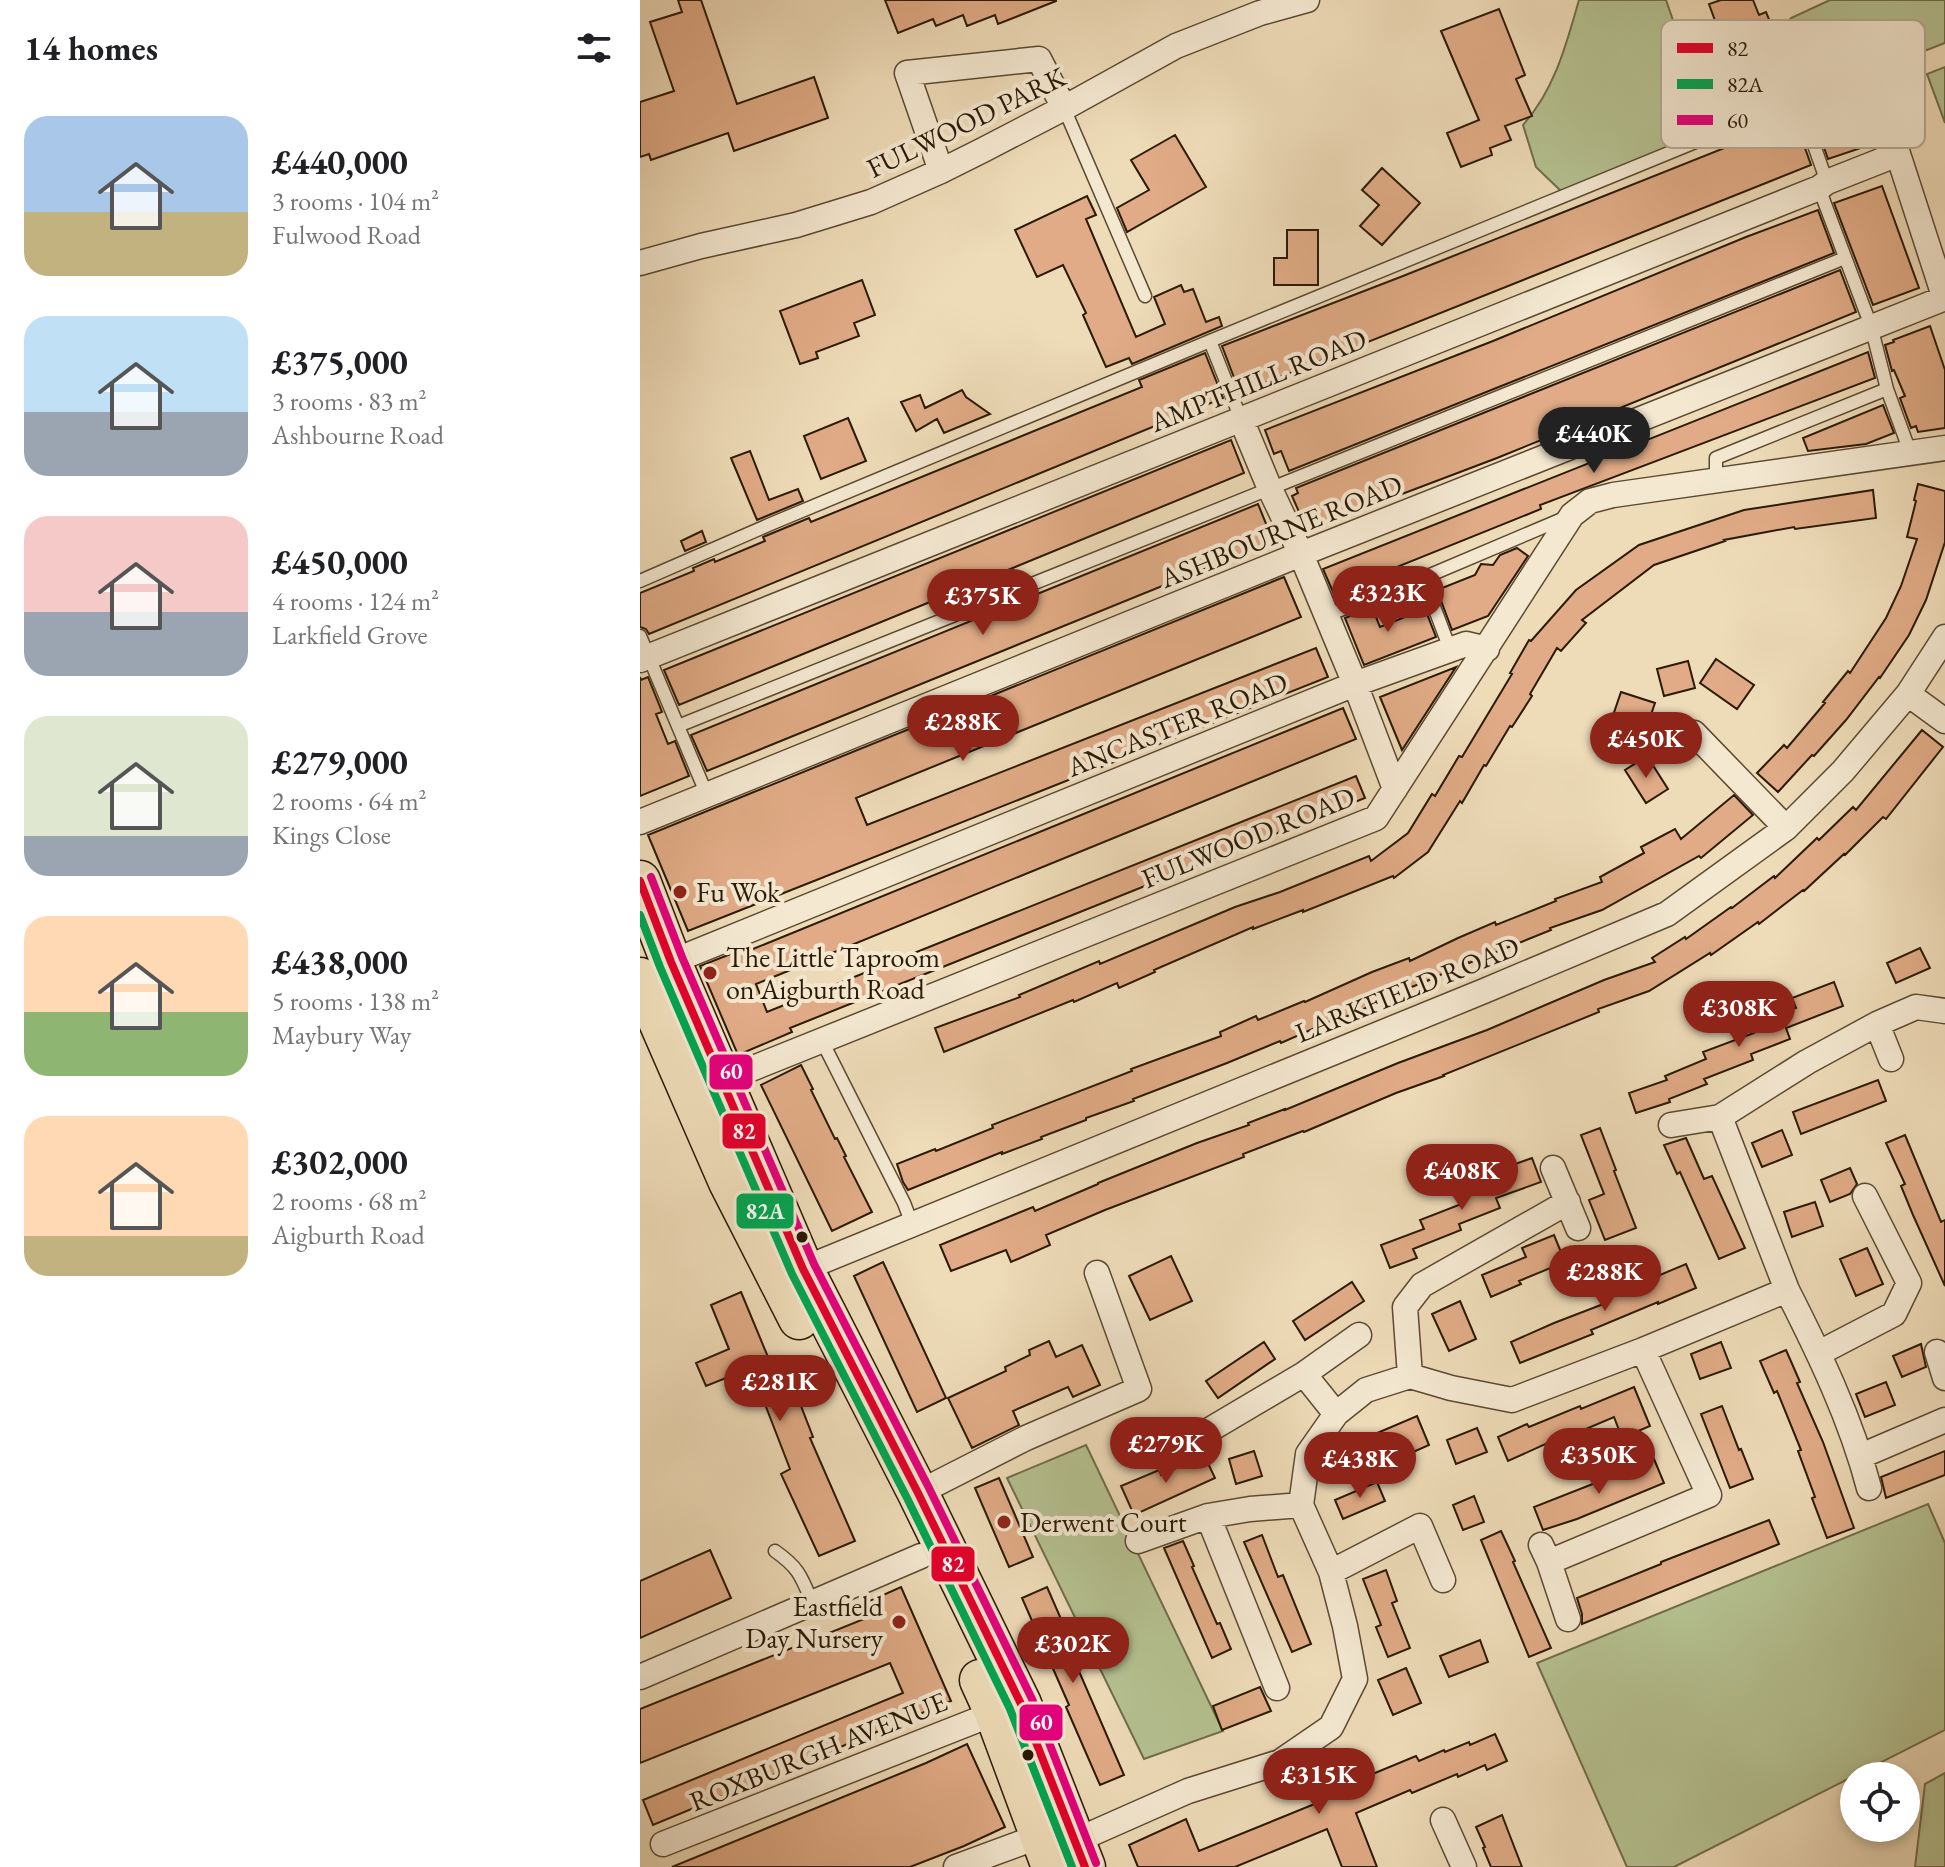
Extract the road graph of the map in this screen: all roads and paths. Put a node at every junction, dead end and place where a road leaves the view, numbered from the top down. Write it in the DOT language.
graph roads {
  1 [pos="1293,2"];
  2 [pos="1064,108"];
  3 [pos="1681,148"];
  4 [pos="1812,148"];
  5 [pos="1896,148"];
  6 [pos="1898,154"];
  7 [pos="941,171"];
  8 [pos="1823,185"];
  9 [pos="1845,258"];
  10 [pos="640,263"];
  11 [pos="1145,296"];
  12 [pos="1945,298"];
  13 [pos="1871,326"];
  14 [pos="1210,341"];
  15 [pos="1887,389"];
  16 [pos="1241,419"];
  17 [pos="1945,448"];
  18 [pos="1910,452"];
  19 [pos="1716,481"];
  20 [pos="1270,489"];
  21 [pos="1572,515"];
  22 [pos="1301,554"];
  23 [pos="1423,578"];
  24 [pos="640,581"];
  25 [pos="1325,616"];
  26 [pos="1945,637"];
  27 [pos="1450,649"];
  28 [pos="1487,649"];
  29 [pos="643,651"];
  30 [pos="1355,684"];
  31 [pos="1908,694"];
  32 [pos="1945,721"];
  33 [pos="678,726"];
  34 [pos="1694,733"];
  35 [pos="1395,789"];
  36 [pos="707,795"];
  37 [pos="640,822"];
  38 [pos="1786,828"];
  39 [pos="640,881"];
  40 [pos="651,975"];
  41 [pos="1945,1011"];
  42 [pos="1877,1024"];
  43 [pos="822,1041"];
  44 [pos="1891,1059"];
  45 [pos="721,1081"];
  46 [pos="1720,1117"];
  47 [pos="1671,1125"];
  48 [pos="1553,1168"];
  49 [pos="1865,1196"];
  50 [pos="1568,1202"];
  51 [pos="912,1224"];
  52 [pos="1578,1228"];
  53 [pos="803,1269"];
  54 [pos="1097,1273"];
  55 [pos="1787,1290"];
  56 [pos="1359,1335"];
  57 [pos="1643,1350"];
  58 [pos="1937,1352"];
  59 [pos="1819,1353"];
  60 [pos="1304,1374"];
  61 [pos="1410,1376"];
  62 [pos="1945,1378"];
  63 [pos="1336,1414"];
  64 [pos="1945,1420"];
  65 [pos="1211,1429"];
  66 [pos="1861,1456"];
  67 [pos="1869,1488"];
  68 [pos="918,1493"];
  69 [pos="1301,1505"];
  70 [pos="1208,1516"];
  71 [pos="1138,1541"];
  72 [pos="775,1551"];
  73 [pos="921,1556"];
  74 [pos="1331,1572"];
  75 [pos="1443,1580"];
  76 [pos="812,1602"];
  77 [pos="1568,1619"];
  78 [pos="640,1677"];
  79 [pos="1277,1688"];
  80 [pos="995,1713"];
  81 [pos="1443,1820"];
  82 [pos="663,1844"];
  83 [pos="1063,1853"];
  84 [pos="956,1867"];
  85 [pos="1464,1867"];
  1 -- 2 [label="street, FULWOOD PARK"];
  2 -- 7 [label="street, FULWOOD PARK"];
  2 -- 7 [label="street"];
  2 -- 11 [label="lane"];
  3 -- 14 [label="lane"];
  4 -- 8 [label="lane"];
  5 -- 6 [label="street"];
  6 -- 8 [label="street, AMPTHILL ROAD"];
  6 -- 12 [label="street"];
  7 -- 10 [label="street, FULWOOD PARK"];
  8 -- 9 [label="lane"];
  8 -- 16 [label="street, AMPTHILL ROAD"];
  9 -- 13 [label="lane"];
  9 -- 20 [label="lane"];
  12 -- 13 [label="street, ASHBOURNE ROAD"];
  13 -- 15 [label="lane"];
  13 -- 22 [label="street, ASHBOURNE ROAD"];
  14 -- 16 [label="lane"];
  14 -- 24 [label="lane"];
  15 -- 18 [label="lane"];
  15 -- 19 [label="lane"];
  16 -- 20 [label="street"];
  16 -- 29 [label="street, AMPTHILL ROAD"];
  17 -- 18 [label="street, FULWOOD ROAD"];
  18 -- 19 [label="street, FULWOOD ROAD"];
  19 -- 21 [label="street, FULWOOD ROAD"];
  20 -- 22 [label="street"];
  20 -- 33 [label="lane"];
  21 -- 23 [label="lane"];
  21 -- 28 [label="street, FULWOOD ROAD"];
  22 -- 25 [label="street"];
  22 -- 36 [label="street, ASHBOURNE ROAD"];
  23 -- 25 [label="lane"];
  23 -- 27 [label="lane"];
  25 -- 30 [label="street"];
  26 -- 31 [label="street, LARKFIELD ROAD"];
  27 -- 28 [label="street, ANCASTER ROAD"];
  27 -- 30 [label="street, ANCASTER ROAD"];
  28 -- 35 [label="street, FULWOOD ROAD"];
  29 -- 33 [label="lane"];
  30 -- 35 [label="street"];
  30 -- 40 [label="street, ANCASTER ROAD"];
  31 -- 32 [label="street"];
  31 -- 38 [label="street, LARKFIELD ROAD"];
  33 -- 36 [label="lane"];
  34 -- 38 [label="street"];
  35 -- 43 [label="street, FULWOOD ROAD"];
  36 -- 37 [label="street, ASHBOURNE ROAD"];
  38 -- 51 [label="street, LARKFIELD ROAD"];
  39 -- 40 [label="highway"];
  40 -- 45 [label="highway"];
  40 -- 73 [label="highway"];
  41 -- 42 [label="street"];
  42 -- 44 [label="street"];
  42 -- 46 [label="street"];
  43 -- 45 [label="street, FULWOOD ROAD"];
  43 -- 51 [label="lane"];
  45 -- 53 [label="highway"];
  46 -- 47 [label="street"];
  46 -- 55 [label="street"];
  48 -- 50 [label="street"];
  49 -- 59 [label="street"];
  50 -- 52 [label="street"];
  50 -- 61 [label="street"];
  51 -- 53 [label="street, LARKFIELD ROAD"];
  53 -- 68 [label="highway"];
  54 -- 68 [label="street"];
  55 -- 57 [label="street"];
  55 -- 59 [label="street"];
  56 -- 60 [label="street"];
  57 -- 61 [label="street"];
  57 -- 77 [label="street"];
  58 -- 62 [label="street"];
  59 -- 66 [label="street"];
  60 -- 63 [label="street"];
  60 -- 65 [label="street"];
  61 -- 63 [label="street"];
  63 -- 69 [label="street"];
  64 -- 66 [label="street"];
  66 -- 67 [label="street"];
  68 -- 83 [label="highway"];
  69 -- 70 [label="street"];
  69 -- 74 [label="street"];
  70 -- 71 [label="street"];
  70 -- 79 [label="street"];
  72 -- 76 [label="lane"];
  73 -- 76 [label="street"];
  73 -- 80 [label="highway"];
  74 -- 75 [label="street"];
  74 -- 83 [label="street"];
  76 -- 78 [label="street"];
  80 -- 82 [label="street, ROXBURGH AVENUE"];
  80 -- 83 [label="highway"];
  81 -- 85 [label="street"];
  83 -- 84 [label="street"];
}
